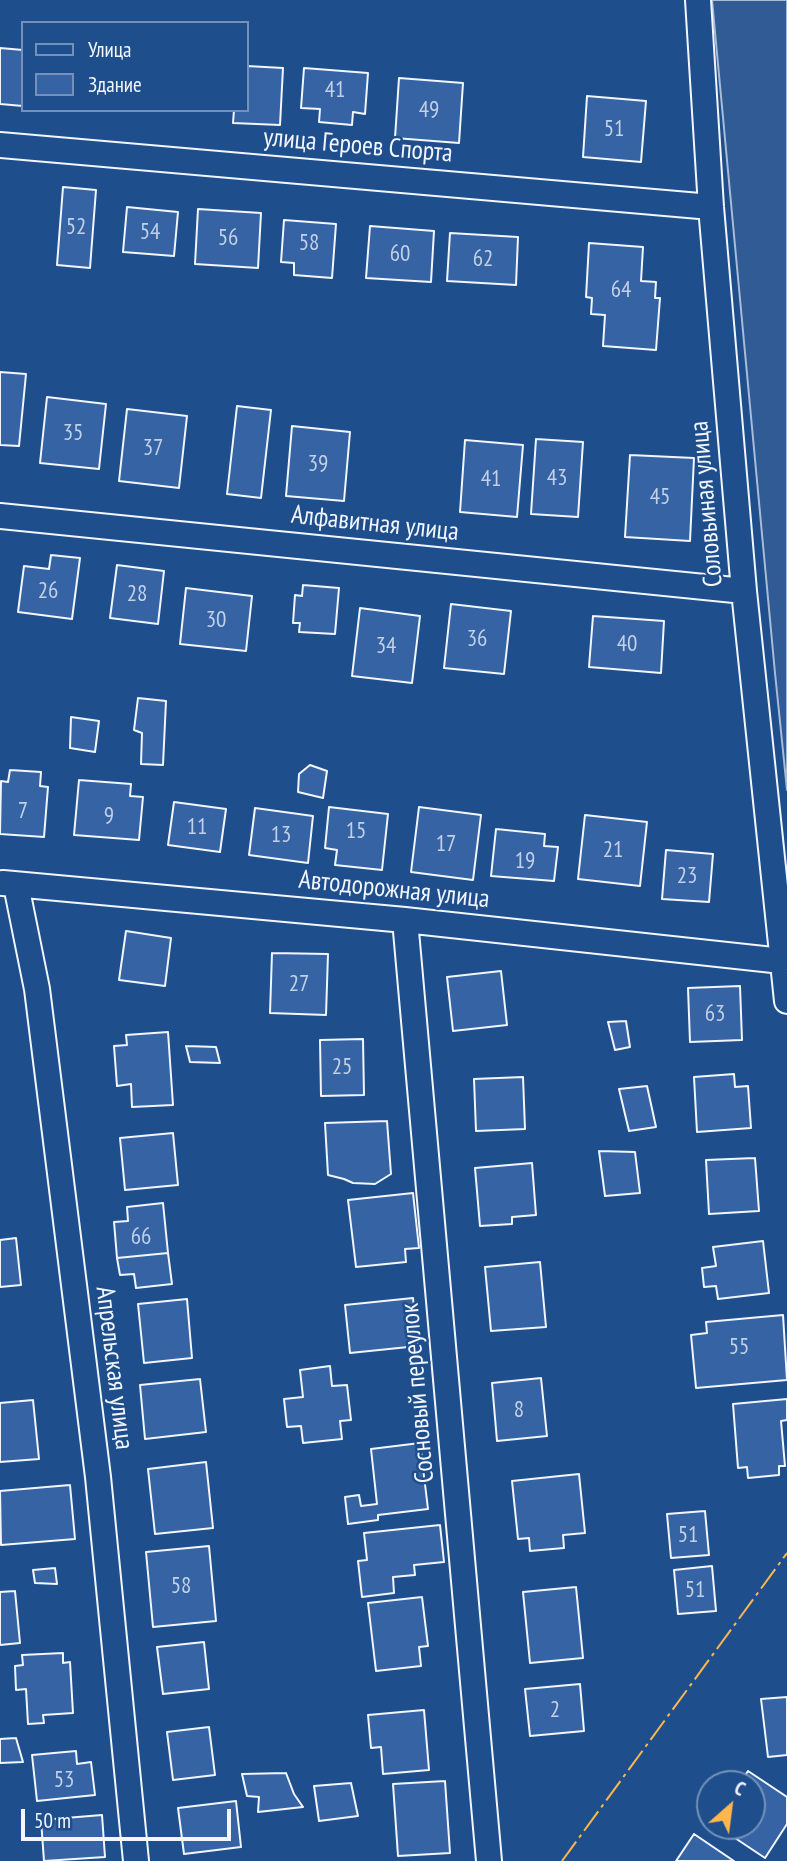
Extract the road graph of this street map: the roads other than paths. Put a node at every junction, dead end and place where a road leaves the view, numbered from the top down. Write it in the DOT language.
graph roads {
  1 [pos="698,0"];
  2 [pos="0,145"];
  3 [pos="711,207"];
  4 [pos="0,516"];
  5 [pos="744,591"];
  6 [pos="8,884"];
  7 [pos="405,920"];
  8 [pos="782,961"];
  9 [pos="787,1001"];
  10 [pos="136,1861"];
  11 [pos="489,1861"];
  1 -- 3 [label="street, Соловьиная улица"];
  2 -- 3 [label="street, улица Героев Спорта"];
  3 -- 5 [label="street, Соловьиная улица"];
  4 -- 5 [label="street, Алфавитная улица"];
  5 -- 8 [label="street, Соловьиная улица"];
  6 -- 7 [label="street, Автодорожная улица"];
  6 -- 10 [label="street, Апрельская улица"];
  7 -- 8 [label="street, Автодорожная улица"];
  7 -- 11 [label="street, Сосновый переулок"];
  8 -- 9 [label="street, Соловьиная улица"];
}
